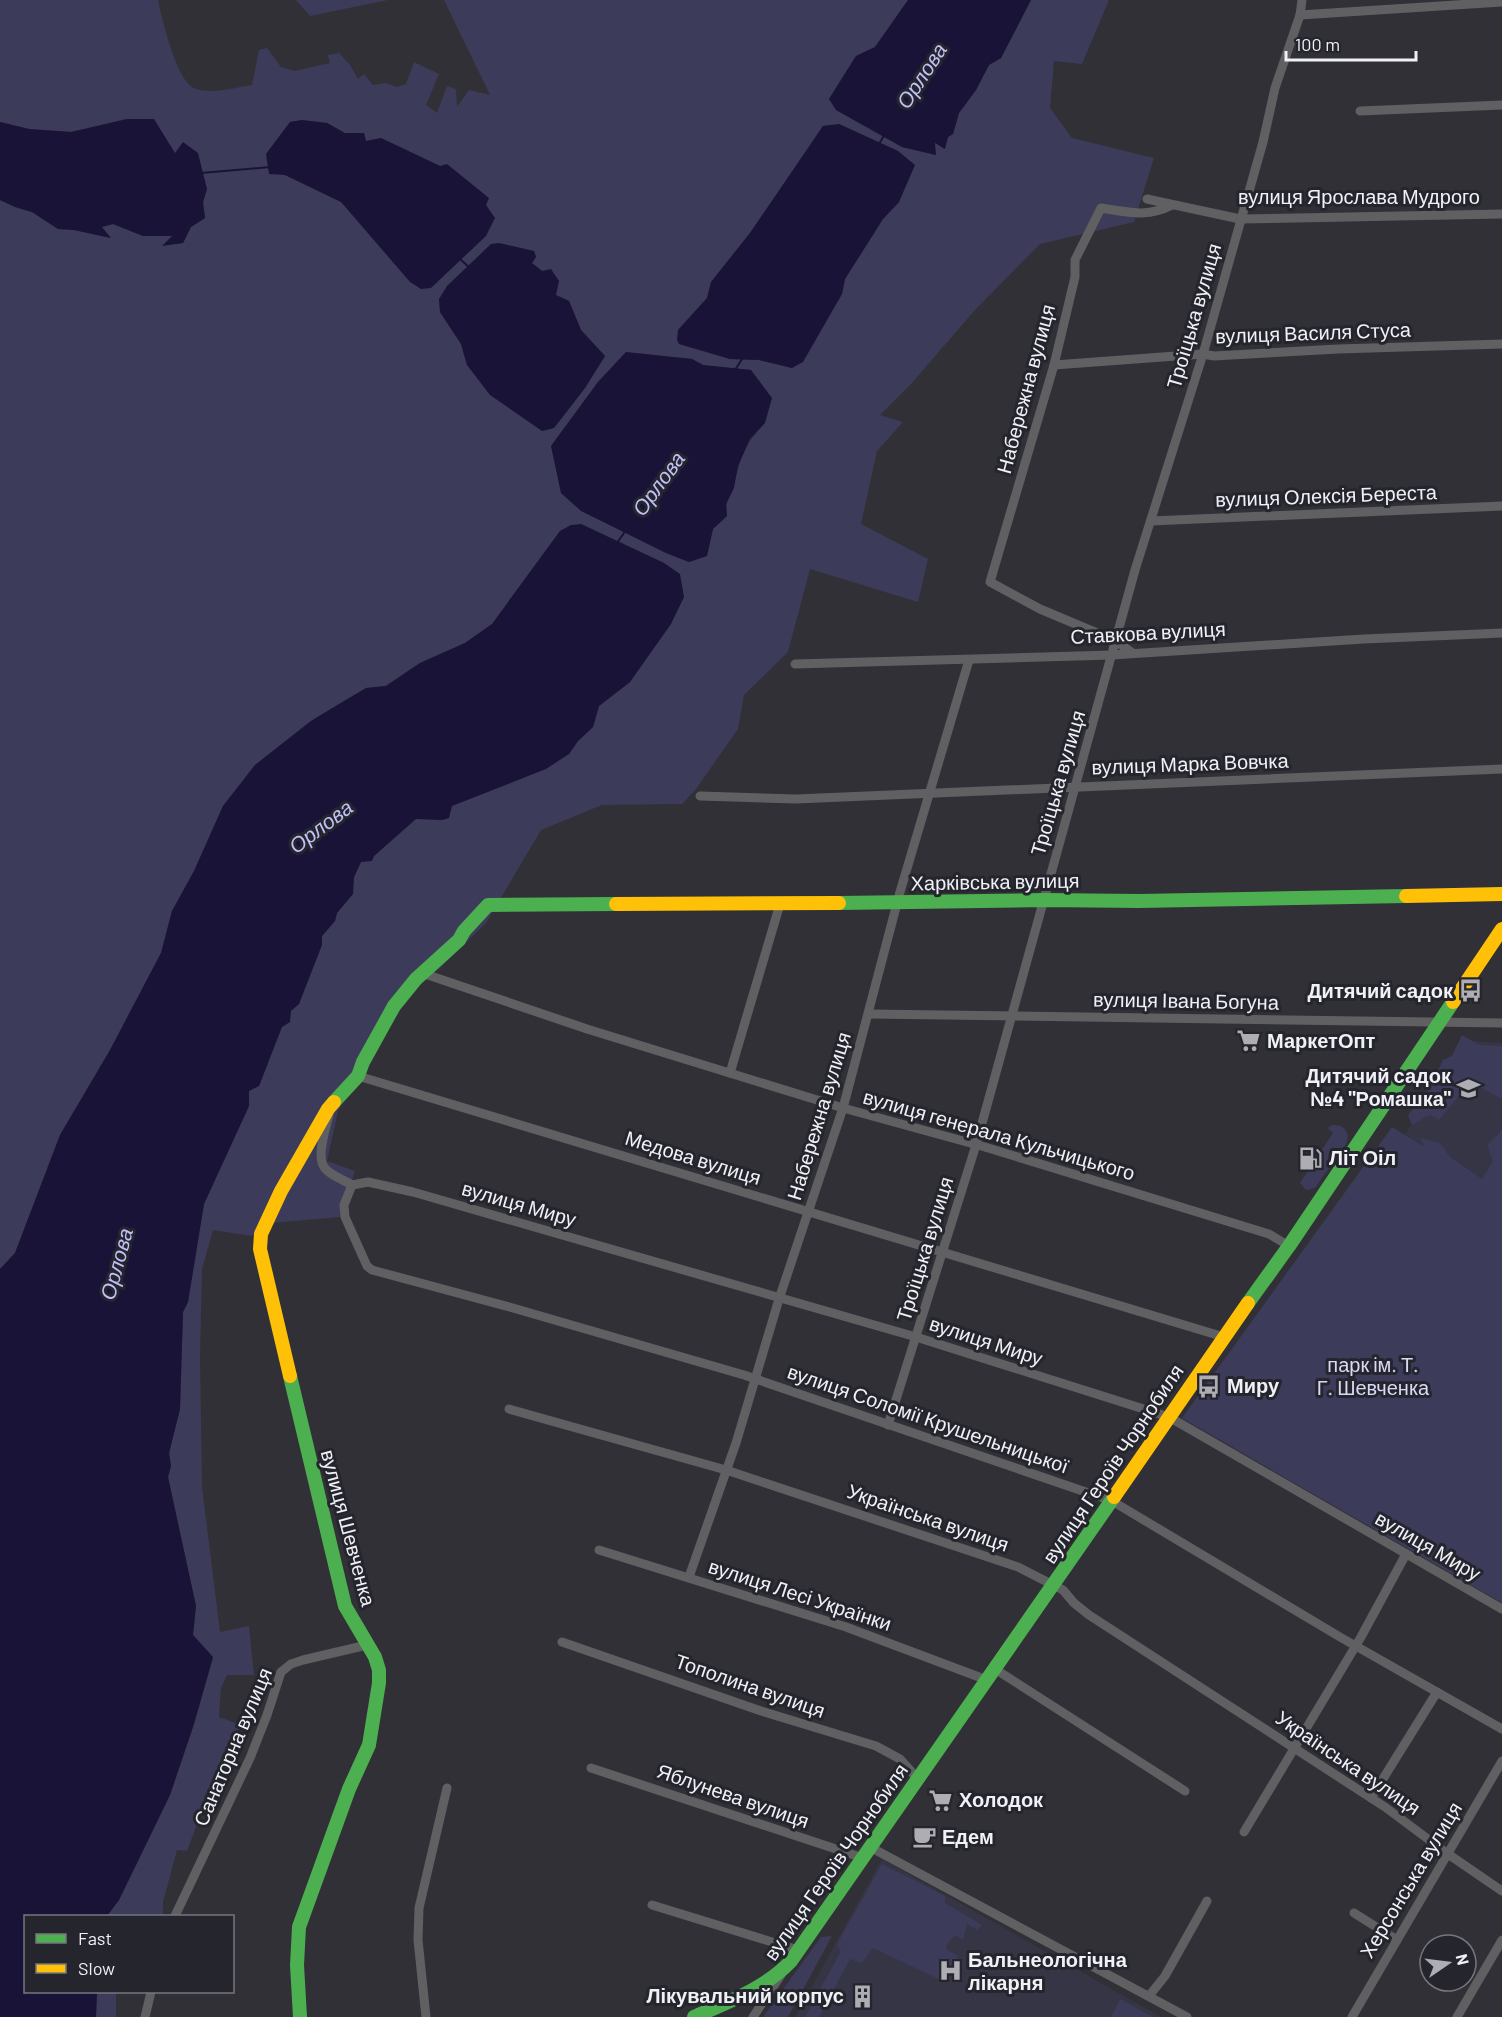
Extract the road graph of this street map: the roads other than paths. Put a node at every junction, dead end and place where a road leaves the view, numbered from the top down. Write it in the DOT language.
graph roads {
  1 [pos="1302,0"];
  2 [pos="1460,2"];
  3 [pos="1502,3"];
  4 [pos="1300,15"];
  5 [pos="1502,105"];
  6 [pos="1360,111"];
  7 [pos="1147,200"];
  8 [pos="1172,205"];
  9 [pos="1502,214"];
  10 [pos="1240,219"];
  11 [pos="1502,344"];
  12 [pos="1203,354"];
  13 [pos="1054,365"];
  14 [pos="1502,506"];
  15 [pos="1151,520"];
  16 [pos="1502,633"];
  17 [pos="1116,641"];
  18 [pos="1131,652"];
  19 [pos="1112,655"];
  20 [pos="969,660"];
  21 [pos="795,664"];
  22 [pos="1502,769"];
  23 [pos="1076,787"];
  24 [pos="930,792"];
  25 [pos="700,796"];
  26 [pos="1502,894"];
  27 [pos="1044,900"];
  28 [pos="780,903"];
  29 [pos="897,903"];
  30 [pos="1502,929"];
  31 [pos="422,973"];
  32 [pos="869,1014"];
  33 [pos="1012,1016"];
  34 [pos="1440,1022"];
  35 [pos="1502,1023"];
  36 [pos="730,1073"];
  37 [pos="358,1076"];
  38 [pos="332,1105"];
  39 [pos="843,1108"];
  40 [pos="976,1145"];
  41 [pos="352,1185"];
  42 [pos="809,1211"];
  43 [pos="1289,1246"];
  44 [pos="943,1253"];
  45 [pos="779,1299"];
  46 [pos="1224,1336"];
  47 [pos="916,1337"];
  48 [pos="756,1379"];
  49 [pos="509,1409"];
  50 [pos="1169,1417"];
  51 [pos="888,1425"];
  52 [pos="726,1470"];
  53 [pos="1112,1501"];
  54 [pos="599,1550"];
  55 [pos="1406,1554"];
  56 [pos="689,1577"];
  57 [pos="1055,1585"];
  58 [pos="1502,1609"];
  59 [pos="562,1642"];
  60 [pos="367,1645"];
  61 [pos="1356,1646"];
  62 [pos="991,1674"];
  63 [pos="1437,1692"];
  64 [pos="1502,1729"];
  65 [pos="1295,1749"];
  66 [pos="1502,1761"];
  67 [pos="591,1768"];
  68 [pos="918,1779"];
  69 [pos="447,1788"];
  70 [pos="1185,1791"];
  71 [pos="1371,1798"];
  72 [pos="1244,1832"];
  73 [pos="866,1853"];
  74 [pos="1448,1854"];
  75 [pos="1502,1891"];
  76 [pos="1207,1901"];
  77 [pos="652,1905"];
  78 [pos="1353,1913"];
  79 [pos="176,1915"];
  80 [pos="1397,1940"];
  81 [pos="1502,1940"];
  82 [pos="798,1950"];
  83 [pos="789,1963"];
  84 [pos="152,1993"];
  85 [pos="1149,1996"];
  86 [pos="145,2017"];
  87 [pos="300,2017"];
  88 [pos="426,2017"];
  89 [pos="694,2017"];
  90 [pos="753,2017"];
  91 [pos="1187,2017"];
  92 [pos="1352,2017"];
  93 [pos="1457,2017"];
  1 -- 4 [label="street, Троїцька вулиця"];
  2 -- 3 [label="street"];
  2 -- 4 [label="street"];
  4 -- 10 [label="street, Троїцька вулиця"];
  5 -- 6 [label="street"];
  7 -- 8 [label="street, вулиця Ярослава Мудрого"];
  8 -- 10 [label="street, вулиця Ярослава Мудрого"];
  8 -- 13 [label="street, Набережна вулиця"];
  9 -- 10 [label="street, вулиця Ярослава Мудрого"];
  10 -- 12 [label="street, Троїцька вулиця"];
  11 -- 12 [label="street, вулиця Василя Стуса"];
  12 -- 13 [label="street, вулиця Василя Стуса"];
  12 -- 15 [label="street, Троїцька вулиця"];
  13 -- 17 [label="street, Набережна вулиця"];
  14 -- 15 [label="street, вулиця Олексія Береста"];
  15 -- 17 [label="street, Троїцька вулиця"];
  16 -- 18 [label="street, Ставкова вулиця"];
  17 -- 18 [label="street"];
  17 -- 19 [label="street, Троїцька вулиця"];
  18 -- 19 [label="street, Ставкова вулиця"];
  19 -- 20 [label="street, Ставкова вулиця"];
  19 -- 23 [label="street, Троїцька вулиця"];
  20 -- 21 [label="street, Ставкова вулиця"];
  20 -- 24 [label="street, Набережна вулиця"];
  22 -- 23 [label="street, вулиця Марка Вовчка"];
  23 -- 24 [label="street, вулиця Марка Вовчка"];
  23 -- 27 [label="street, Троїцька вулиця"];
  24 -- 25 [label="street, вулиця Марка Вовчка"];
  24 -- 29 [label="street, Набережна вулиця"];
  26 -- 27 [label="street, Харківська вулиця"];
  27 -- 29 [label="street, Харківська вулиця"];
  27 -- 33 [label="street, Троїцька вулиця"];
  28 -- 29 [label="street, Харківська вулиця"];
  28 -- 31 [label="street, Харківська вулиця"];
  28 -- 36 [label="street"];
  29 -- 32 [label="street, Набережна вулиця"];
  30 -- 34 [label="street, вулиця Героїв Чорнобиля"];
  31 -- 36 [label="street, вулиця генерала Кульчицького"];
  31 -- 37 [label="street"];
  32 -- 33 [label="street, вулиця Івана Богуна"];
  32 -- 39 [label="street, Набережна вулиця"];
  33 -- 34 [label="street, вулиця Івана Богуна"];
  33 -- 40 [label="street, Троїцька вулиця"];
  34 -- 35 [label="street, вулиця Івана Богуна"];
  34 -- 43 [label="street, вулиця Героїв Чорнобиля"];
  36 -- 39 [label="street, вулиця генерала Кульчицького"];
  37 -- 38 [label="street"];
  37 -- 42 [label="street, Медова вулиця"];
  38 -- 41 [label="street"];
  38 -- 60 [label="street, вулиця Шевченка"];
  39 -- 40 [label="street, вулиця генерала Кульчицького"];
  39 -- 42 [label="street, Набережна вулиця"];
  40 -- 43 [label="street, вулиця генерала Кульчицького"];
  40 -- 44 [label="street, Троїцька вулиця"];
  41 -- 45 [label="street, вулиця Миру"];
  41 -- 48 [label="street, вулиця Соломії Крушельницької"];
  42 -- 44 [label="street, Медова вулиця"];
  42 -- 45 [label="street, Набережна вулиця"];
  43 -- 46 [label="street, вулиця Героїв Чорнобиля"];
  44 -- 46 [label="street, Медова вулиця"];
  44 -- 47 [label="street, Троїцька вулиця"];
  45 -- 47 [label="street, вулиця Миру"];
  45 -- 48 [label="street, Набережна вулиця"];
  46 -- 50 [label="street, вулиця Героїв Чорнобиля"];
  47 -- 50 [label="street, вулиця Миру"];
  47 -- 51 [label="street, Троїцька вулиця"];
  48 -- 51 [label="street, вулиця Соломії Крушельницької"];
  48 -- 52 [label="street, Набережна вулиця"];
  49 -- 52 [label="street, Українська вулиця"];
  50 -- 53 [label="street, вулиця Героїв Чорнобиля"];
  50 -- 55 [label="street, вулиця Миру"];
  51 -- 53 [label="street, вулиця Соломії Крушельницької"];
  52 -- 56 [label="street, Набережна вулиця"];
  52 -- 57 [label="street, Українська вулиця"];
  53 -- 57 [label="street, вулиця Героїв Чорнобиля"];
  53 -- 61 [label="street, вулиця Соломії Крушельницької"];
  54 -- 56 [label="street, вулиця Лесі Українки"];
  55 -- 58 [label="street, вулиця Миру"];
  55 -- 61 [label="street"];
  56 -- 62 [label="street, вулиця Лесі Українки"];
  57 -- 62 [label="street, вулиця Героїв Чорнобиля"];
  57 -- 65 [label="street, Українська вулиця"];
  59 -- 68 [label="street, Тополина вулиця"];
  60 -- 79 [label="street, Санаторна вулиця"];
  60 -- 87 [label="street, вулиця Шевченка"];
  61 -- 63 [label="street, вулиця Соломії Крушельницької"];
  61 -- 65 [label="street"];
  62 -- 68 [label="street, вулиця Героїв Чорнобиля"];
  62 -- 70 [label="street, вулиця Лесі Українки"];
  63 -- 64 [label="street, вулиця Соломії Крушельницької"];
  63 -- 71 [label="street"];
  65 -- 71 [label="street, Українська вулиця"];
  65 -- 72 [label="street"];
  66 -- 74 [label="street, Херсонська вулиця"];
  67 -- 73 [label="street, Яблунева вулиця"];
  68 -- 73 [label="street, вулиця Героїв Чорнобиля"];
  69 -- 88 [label="street"];
  71 -- 74 [label="street, Українська вулиця"];
  73 -- 82 [label="street, вулиця Героїв Чорнобиля"];
  73 -- 85 [label="street"];
  74 -- 75 [label="street, Українська вулиця"];
  74 -- 80 [label="street, Херсонська вулиця"];
  76 -- 85 [label="street"];
  77 -- 82 [label="street"];
  78 -- 80 [label="street"];
  80 -- 92 [label="street, Херсонська вулиця"];
  81 -- 93 [label="street"];
  82 -- 83 [label="street, вулиця Героїв Чорнобиля"];
  83 -- 89 [label="street"];
  83 -- 90 [label="street, вулиця Героїв Чорнобиля"];
  84 -- 86 [label="street"];
  85 -- 91 [label="street"];
}
